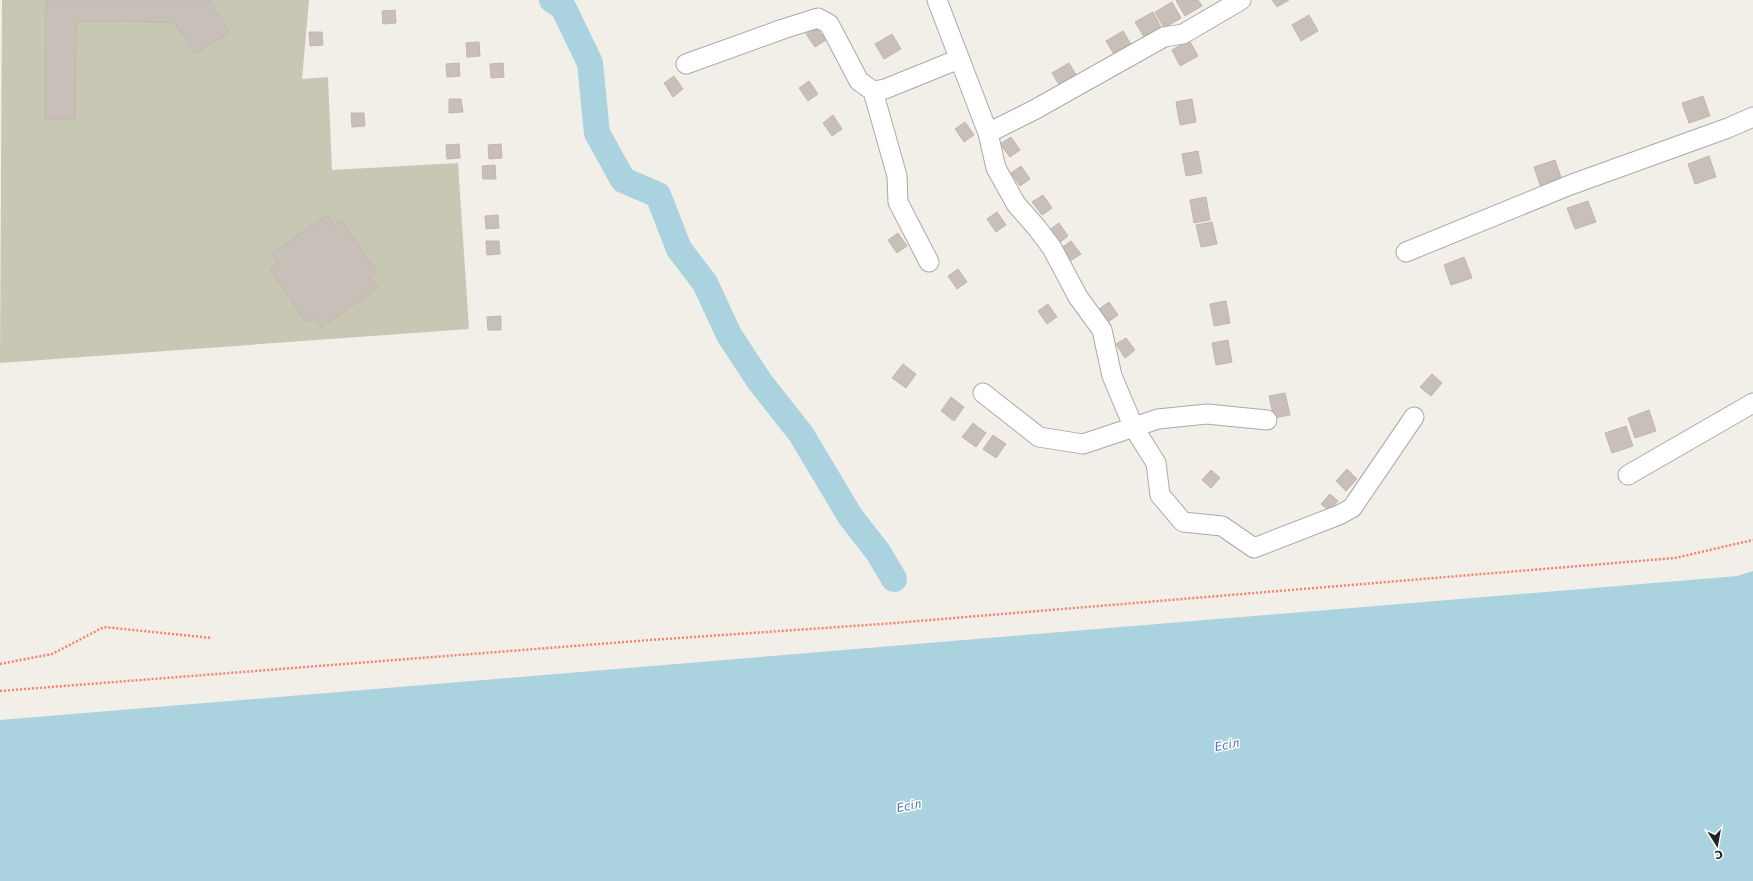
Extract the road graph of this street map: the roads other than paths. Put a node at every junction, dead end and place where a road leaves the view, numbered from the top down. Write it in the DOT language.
graph roads {
  1 [pos="937,0"];
  2 [pos="1241,0"];
  3 [pos="959,59"];
  4 [pos="686,64"];
  5 [pos="873,90"];
  6 [pos="1753,117"];
  7 [pos="988,133"];
  8 [pos="1406,252"];
  9 [pos="929,262"];
  10 [pos="984,393"];
  11 [pos="1753,402"];
  12 [pos="1414,417"];
  13 [pos="1267,420"];
  14 [pos="1134,428"];
  15 [pos="1628,475"];
  1 -- 3 [label="street"];
  2 -- 7 [label="street"];
  3 -- 5 [label="street"];
  3 -- 7 [label="street"];
  4 -- 5 [label="street"];
  5 -- 9 [label="street"];
  6 -- 8 [label="street"];
  7 -- 14 [label="street"];
  10 -- 14 [label="street"];
  11 -- 15 [label="street"];
  12 -- 14 [label="street"];
  13 -- 14 [label="street"];
}
